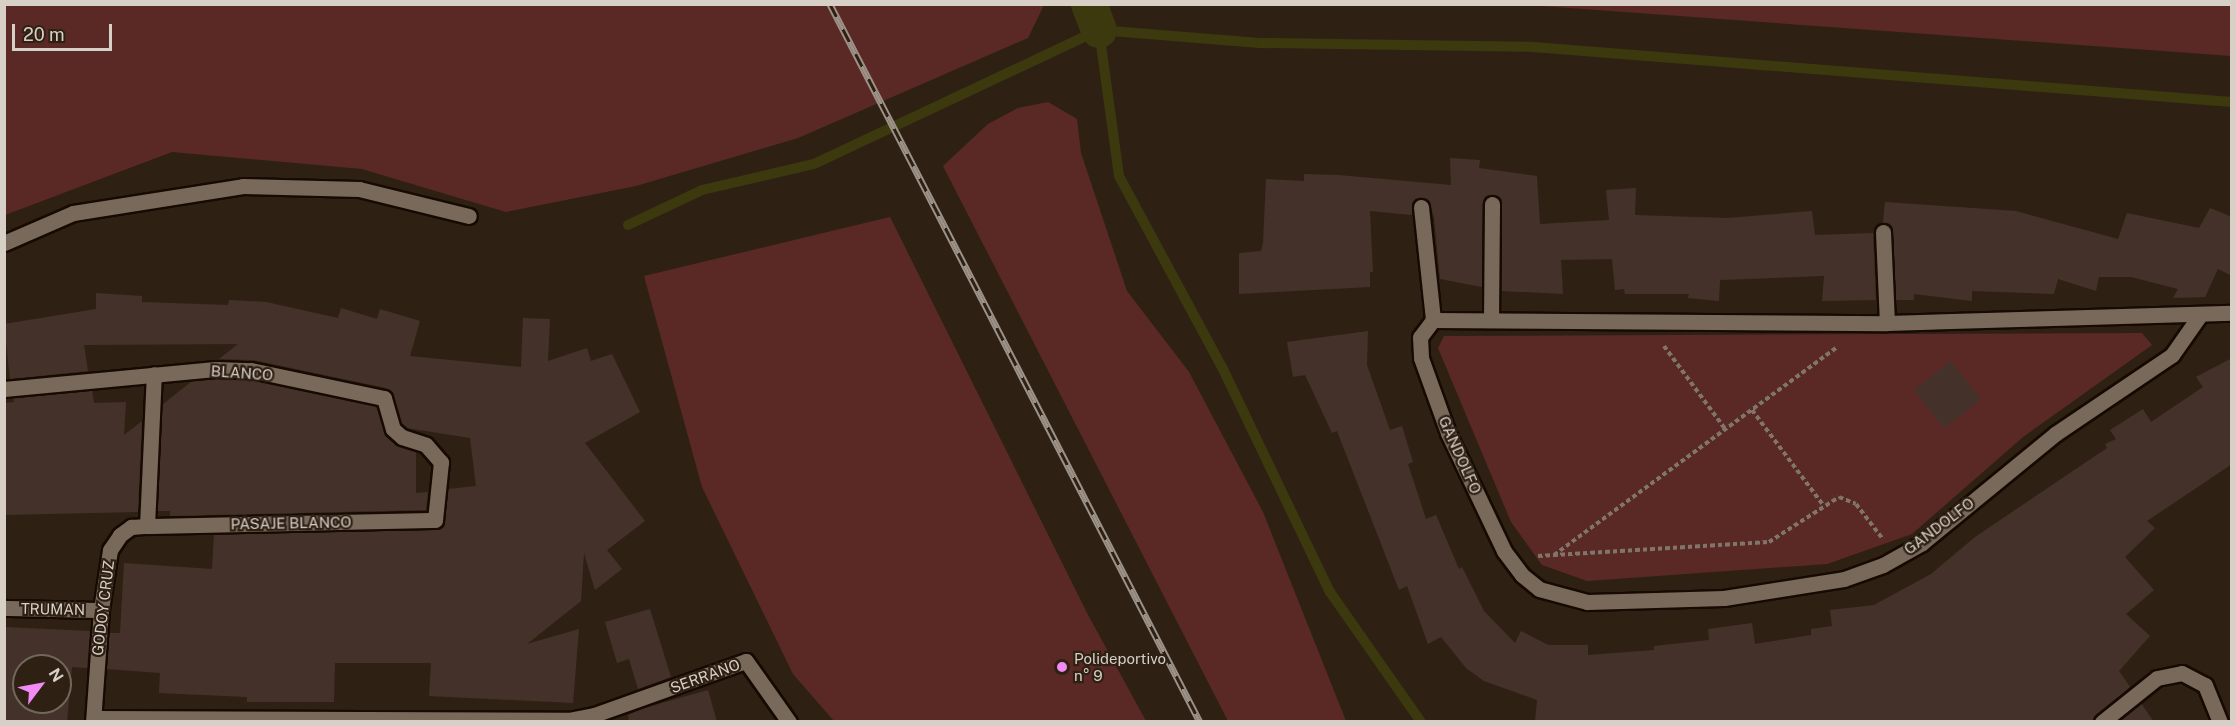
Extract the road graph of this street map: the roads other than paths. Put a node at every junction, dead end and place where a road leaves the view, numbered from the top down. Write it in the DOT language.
graph roads {
  1 [pos="1492,204"];
  2 [pos="1421,207"];
  3 [pos="469,216"];
  4 [pos="1884,232"];
  5 [pos="4,243"];
  6 [pos="2232,313"];
  7 [pos="2200,315"];
  8 [pos="1433,320"];
  9 [pos="1491,320"];
  10 [pos="1887,323"];
  11 [pos="153,374"];
  12 [pos="4,389"];
  13 [pos="435,520"];
  14 [pos="147,526"];
  15 [pos="4,608"];
  16 [pos="100,610"];
  17 [pos="594,718"];
  18 [pos="93,720"];
  19 [pos="789,722"];
  20 [pos="2102,722"];
  21 [pos="2220,722"];
  1 -- 9 [label="street"];
  2 -- 8 [label="street"];
  3 -- 5 [label="street"];
  4 -- 10 [label="street"];
  6 -- 7 [label="street"];
  7 -- 8 [label="street, GANDOLFO"];
  7 -- 10 [label="street"];
  8 -- 9 [label="street"];
  9 -- 10 [label="street"];
  11 -- 12 [label="street, BLANCO"];
  11 -- 13 [label="street, BLANCO"];
  11 -- 14 [label="street"];
  13 -- 14 [label="street, PASAJE BLANCO"];
  14 -- 16 [label="street, GODOY CRUZ"];
  15 -- 16 [label="street, TRUMAN"];
  16 -- 18 [label="street, GODOY CRUZ"];
  17 -- 18 [label="street"];
  17 -- 19 [label="street, SERRANO"];
  20 -- 21 [label="street"];
}
